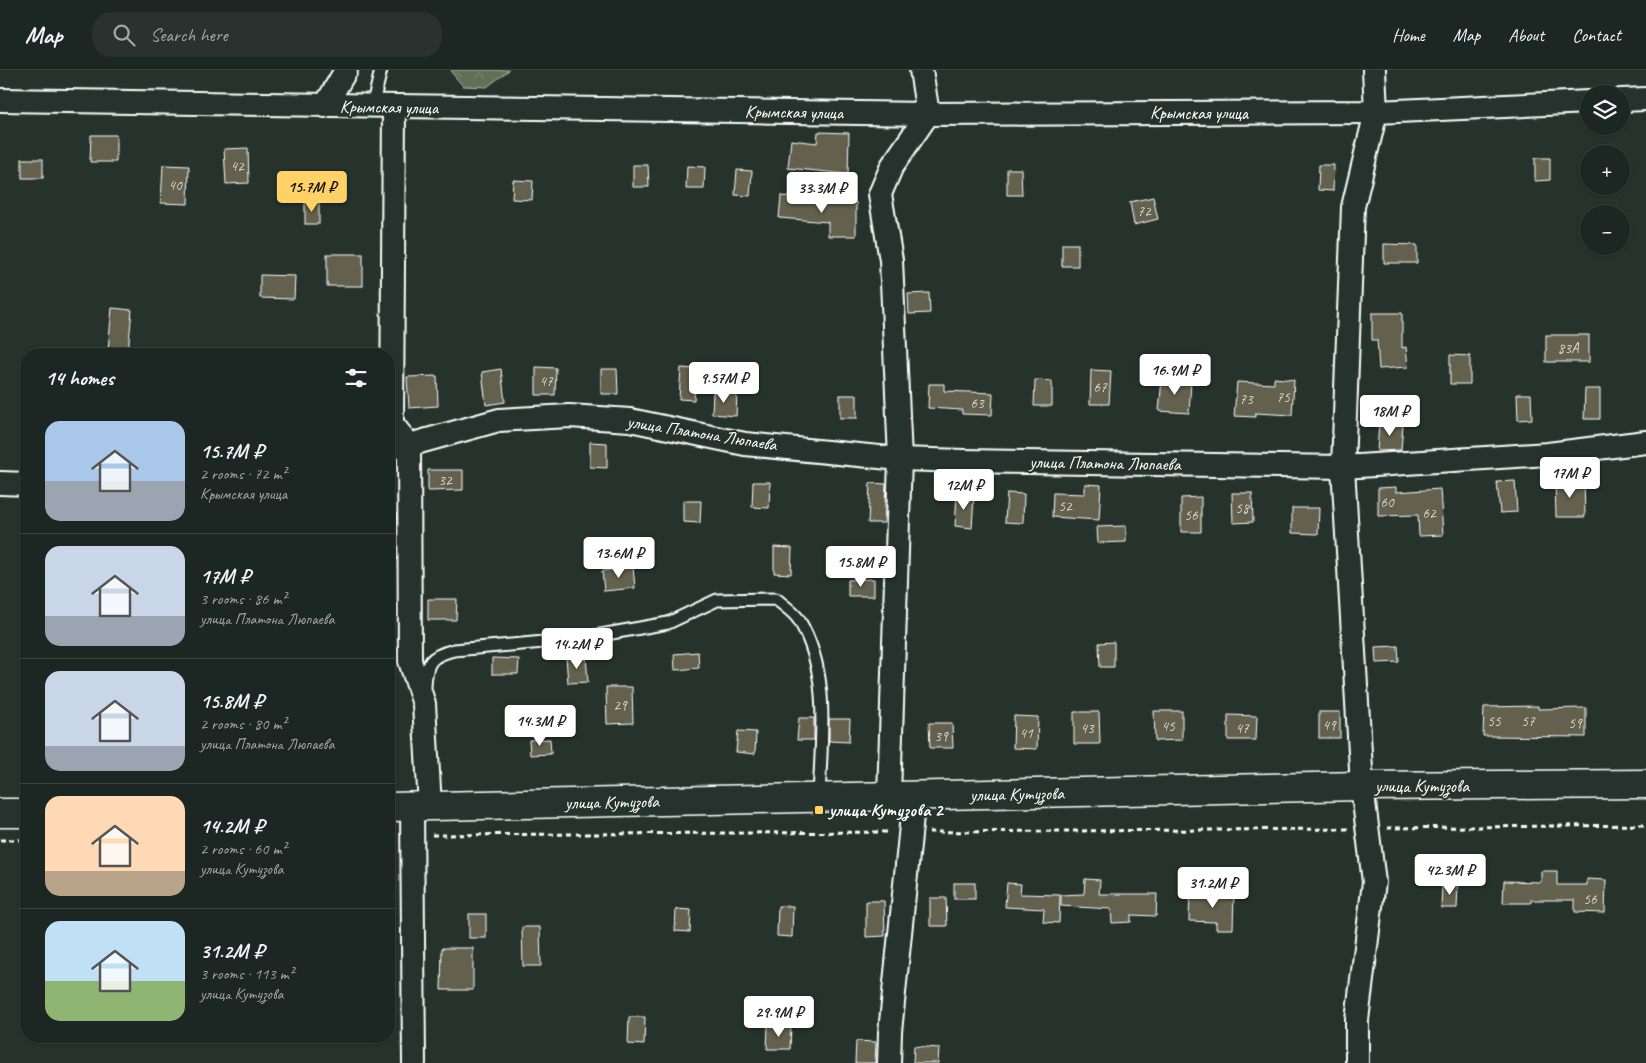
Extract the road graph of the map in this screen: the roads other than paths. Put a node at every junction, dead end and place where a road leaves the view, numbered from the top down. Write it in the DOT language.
graph roads {
  1 [pos="346,70"];
  2 [pos="381,70"];
  3 [pos="921,70"];
  4 [pos="1374,70"];
  5 [pos="1646,99"];
  6 [pos="0,100"];
  7 [pos="1630,100"];
  8 [pos="1580,102"];
  9 [pos="325,106"];
  10 [pos="383,107"];
  11 [pos="1376,112"];
  12 [pos="928,114"];
  13 [pos="390,348"];
  14 [pos="395,433"];
  15 [pos="1646,442"];
  16 [pos="399,446"];
  17 [pos="900,459"];
  18 [pos="1343,467"];
  19 [pos="0,483"];
  20 [pos="20,484"];
  21 [pos="424,704"];
  22 [pos="1646,784"];
  23 [pos="1362,786"];
  24 [pos="902,796"];
  25 [pos="819,798"];
  26 [pos="410,807"];
  27 [pos="0,813"];
  28 [pos="20,813"];
  29 [pos="414,1063"];
  30 [pos="889,1063"];
  31 [pos="1357,1063"];
  1 -- 9 [label="street"];
  2 -- 10 [label="lane"];
  3 -- 12 [label="street"];
  4 -- 11 [label="street"];
  5 -- 7 [label="street"];
  6 -- 9 [label="street, Крымская улица"];
  8 -- 11 [label="street, Крымская улица"];
  9 -- 10 [label="street, Крымская улица"];
  10 -- 12 [label="street, Крымская улица"];
  10 -- 13 [label="street"];
  11 -- 12 [label="street, Крымская улица"];
  11 -- 18 [label="street"];
  12 -- 17 [label="street"];
  14 -- 16 [label="street"];
  15 -- 18 [label="street, улица Платона Люпаева"];
  16 -- 17 [label="street, улица Платона Люпаева"];
  16 -- 21 [label="street"];
  17 -- 18 [label="street, улица Платона Люпаева"];
  17 -- 24 [label="street"];
  18 -- 23 [label="street"];
  19 -- 20 [label="street"];
  21 -- 25 [label="lane"];
  21 -- 26 [label="street"];
  22 -- 23 [label="street, улица Кутузова"];
  23 -- 24 [label="street, улица Кутузова"];
  23 -- 31 [label="street"];
  24 -- 25 [label="street, улица Кутузова"];
  24 -- 30 [label="street"];
  25 -- 26 [label="street, улица Кутузова"];
  26 -- 29 [label="street"];
  27 -- 28 [label="street"];
}
